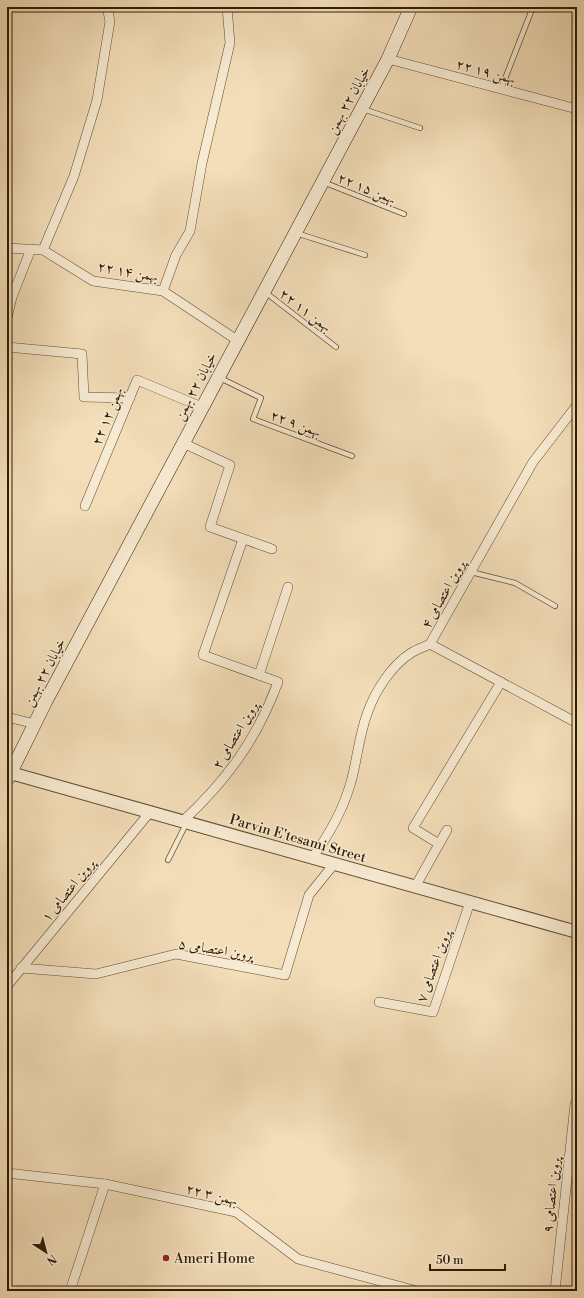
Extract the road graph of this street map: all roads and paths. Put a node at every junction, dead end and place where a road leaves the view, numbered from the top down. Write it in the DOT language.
graph roads {
  1 [pos="107,7"];
  2 [pos="227,7"];
  3 [pos="411,7"];
  4 [pos="531,12"];
  5 [pos="388,59"];
  6 [pos="501,89"];
  7 [pos="361,109"];
  8 [pos="577,109"];
  9 [pos="420,128"];
  10 [pos="322,181"];
  11 [pos="404,214"];
  12 [pos="294,232"];
  13 [pos="7,248"];
  14 [pos="31,249"];
  15 [pos="43,250"];
  16 [pos="365,255"];
  17 [pos="163,291"];
  18 [pos="263,291"];
  19 [pos="7,318"];
  20 [pos="237,340"];
  21 [pos="7,347"];
  22 [pos="336,347"];
  23 [pos="218,377"];
  24 [pos="130,398"];
  25 [pos="577,405"];
  26 [pos="202,407"];
  27 [pos="183,443"];
  28 [pos="352,456"];
  29 [pos="85,506"];
  30 [pos="243,539"];
  31 [pos="272,550"];
  32 [pos="471,572"];
  33 [pos="288,588"];
  34 [pos="555,606"];
  35 [pos="430,644"];
  36 [pos="259,675"];
  37 [pos="501,682"];
  38 [pos="7,717"];
  39 [pos="577,723"];
  40 [pos="35,724"];
  41 [pos="8,775"];
  42 [pos="150,812"];
  43 [pos="185,822"];
  44 [pos="447,830"];
  45 [pos="439,844"];
  46 [pos="312,858"];
  47 [pos="168,860"];
  48 [pos="334,864"];
  49 [pos="415,887"];
  50 [pos="470,902"];
  51 [pos="577,932"];
  52 [pos="21,968"];
  53 [pos="7,986"];
  54 [pos="379,1002"];
  55 [pos="577,1103"];
  56 [pos="7,1173"];
  57 [pos="567,1176"];
  58 [pos="577,1176"];
  59 [pos="106,1184"];
  60 [pos="70,1291"];
  61 [pos="417,1291"];
  62 [pos="555,1291"];
  1 -- 15 [label="street"];
  2 -- 17 [label="street"];
  3 -- 5 [label="main road, خیابان ۲۲ بهمن"];
  4 -- 6 [label="lane"];
  5 -- 6 [label="street, ۲۲ بهمن ۱۹"];
  5 -- 7 [label="main road, خیابان ۲۲ بهمن"];
  6 -- 8 [label="street, ۲۲ بهمن ۱۹"];
  7 -- 9 [label="lane"];
  7 -- 10 [label="main road, خیابان ۲۲ بهمن"];
  10 -- 11 [label="lane, ۲۲ بهمن ۱۵"];
  10 -- 12 [label="main road, خیابان ۲۲ بهمن"];
  12 -- 16 [label="lane"];
  12 -- 18 [label="main road, خیابان ۲۲ بهمن"];
  13 -- 14 [label="street, ۲۲ بهمن ۱۴"];
  14 -- 15 [label="street, ۲۲ بهمن ۱۴"];
  14 -- 19 [label="street"];
  15 -- 17 [label="street, ۲۲ بهمن ۱۴"];
  17 -- 20 [label="street, ۲۲ بهمن ۱۴"];
  18 -- 20 [label="main road, خیابان ۲۲ بهمن"];
  18 -- 22 [label="lane, ۲۲ بهمن ۱۱"];
  20 -- 23 [label="main road, خیابان ۲۲ بهمن"];
  21 -- 24 [label="street"];
  23 -- 26 [label="main road, خیابان ۲۲ بهمن"];
  23 -- 28 [label="lane, ۲۲ بهمن ۹"];
  24 -- 26 [label="street, ۲۲ بهمن ۱۲"];
  24 -- 29 [label="street, ۲۲ بهمن ۱۲"];
  25 -- 32 [label="street, پروین اعتصامی ۴"];
  26 -- 27 [label="main road, خیابان ۲۲ بهمن"];
  27 -- 30 [label="street"];
  27 -- 40 [label="main road, خیابان ۲۲ بهمن"];
  30 -- 31 [label="street"];
  30 -- 36 [label="street, پروین اعتصامی ۲"];
  32 -- 34 [label="lane"];
  32 -- 35 [label="street, پروین اعتصامی ۴"];
  33 -- 36 [label="street"];
  35 -- 37 [label="street"];
  35 -- 46 [label="street, پروین اعتصامی ۴"];
  36 -- 43 [label="street, پروین اعتصامی ۲"];
  37 -- 39 [label="street"];
  37 -- 45 [label="street"];
  38 -- 40 [label="street"];
  40 -- 41 [label="main road, خیابان ۲۲ بهمن"];
  41 -- 42 [label="street, Parvin E'tesami Street"];
  42 -- 43 [label="street, Parvin E'tesami Street"];
  42 -- 52 [label="street, پروین اعتصامی ۱"];
  43 -- 46 [label="street, Parvin E'tesami Street"];
  43 -- 47 [label="lane"];
  44 -- 45 [label="street"];
  45 -- 49 [label="street"];
  46 -- 48 [label="street, Parvin E'tesami Street"];
  48 -- 49 [label="street, Parvin E'tesami Street"];
  48 -- 52 [label="street, پروین اعتصامی ۵"];
  49 -- 50 [label="street, Parvin E'tesami Street"];
  50 -- 51 [label="street, Parvin E'tesami Street"];
  50 -- 54 [label="street, پروین اعتصامی ۷"];
  52 -- 53 [label="street, پروین اعتصامی ۱"];
  55 -- 57 [label="street, پروین اعتصامی ۹"];
  56 -- 59 [label="street, ۲۲ بهمن ۳"];
  57 -- 58 [label="street"];
  57 -- 62 [label="street, پروین اعتصامی ۹"];
  59 -- 60 [label="street"];
  59 -- 61 [label="street, ۲۲ بهمن ۳"];
}
